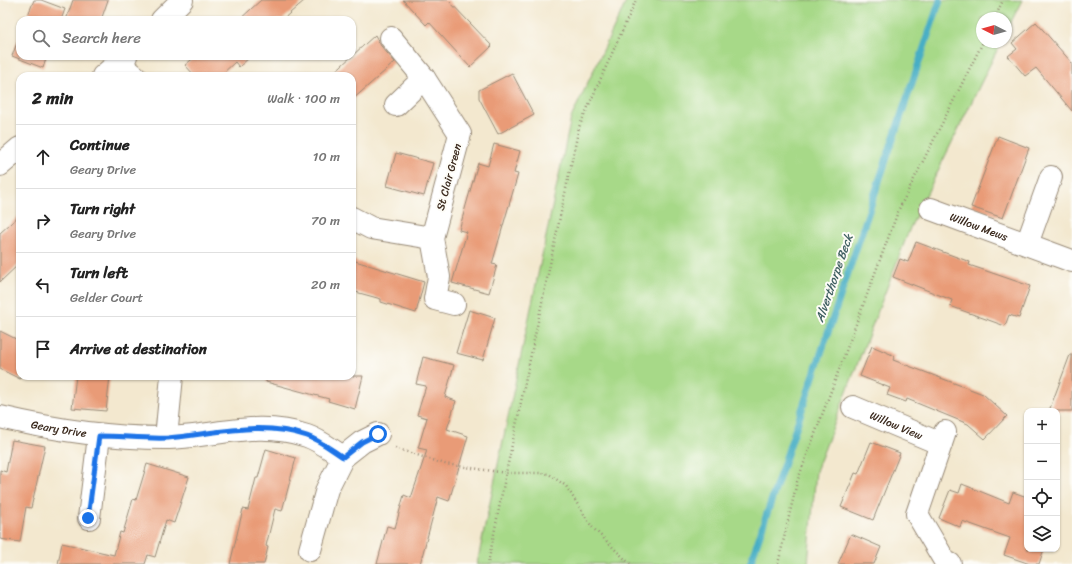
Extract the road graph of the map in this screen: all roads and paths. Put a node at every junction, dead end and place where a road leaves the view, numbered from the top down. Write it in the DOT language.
graph roads {
  1 [pos="182,0"];
  2 [pos="636,0"];
  3 [pos="1003,0"];
  4 [pos="998,12"];
  5 [pos="166,16"];
  6 [pos="391,38"];
  7 [pos="980,48"];
  8 [pos="424,78"];
  9 [pos="396,105"];
  10 [pos="16,151"];
  11 [pos="0,165"];
  12 [pos="1051,177"];
  13 [pos="931,209"];
  14 [pos="356,220"];
  15 [pos="432,238"];
  16 [pos="1027,244"];
  17 [pos="1072,261"];
  18 [pos="454,304"];
  19 [pos="172,380"];
  20 [pos="852,407"];
  21 [pos="0,417"];
  22 [pos="99,436"];
  23 [pos="373,437"];
  24 [pos="166,438"];
  25 [pos="343,457"];
  26 [pos="506,473"];
  27 [pos="88,518"];
  28 [pos="310,550"];
  29 [pos="488,564"];
  30 [pos="630,564"];
  31 [pos="778,564"];
  32 [pos="950,564"];
  1 -- 5 [label="street"];
  2 -- 26 [label="path"];
  3 -- 4 [label="path"];
  6 -- 8 [label="street, St Clair Green"];
  7 -- 31 [label="path"];
  8 -- 9 [label="street"];
  8 -- 15 [label="street, St Clair Green"];
  10 -- 11 [label="street"];
  12 -- 16 [label="street"];
  13 -- 16 [label="street, Willow Mews"];
  14 -- 15 [label="street"];
  15 -- 18 [label="street, St Clair Green"];
  16 -- 17 [label="street, Willow Mews"];
  19 -- 24 [label="street"];
  20 -- 32 [label="street, Willow View"];
  21 -- 22 [label="street, Geary Drive"];
  22 -- 24 [label="street, Geary Drive"];
  22 -- 27 [label="street"];
  23 -- 25 [label="street"];
  23 -- 26 [label="path"];
  24 -- 25 [label="street, Geary Drive"];
  25 -- 28 [label="street"];
  26 -- 29 [label="path"];
  26 -- 30 [label="path"];
}
